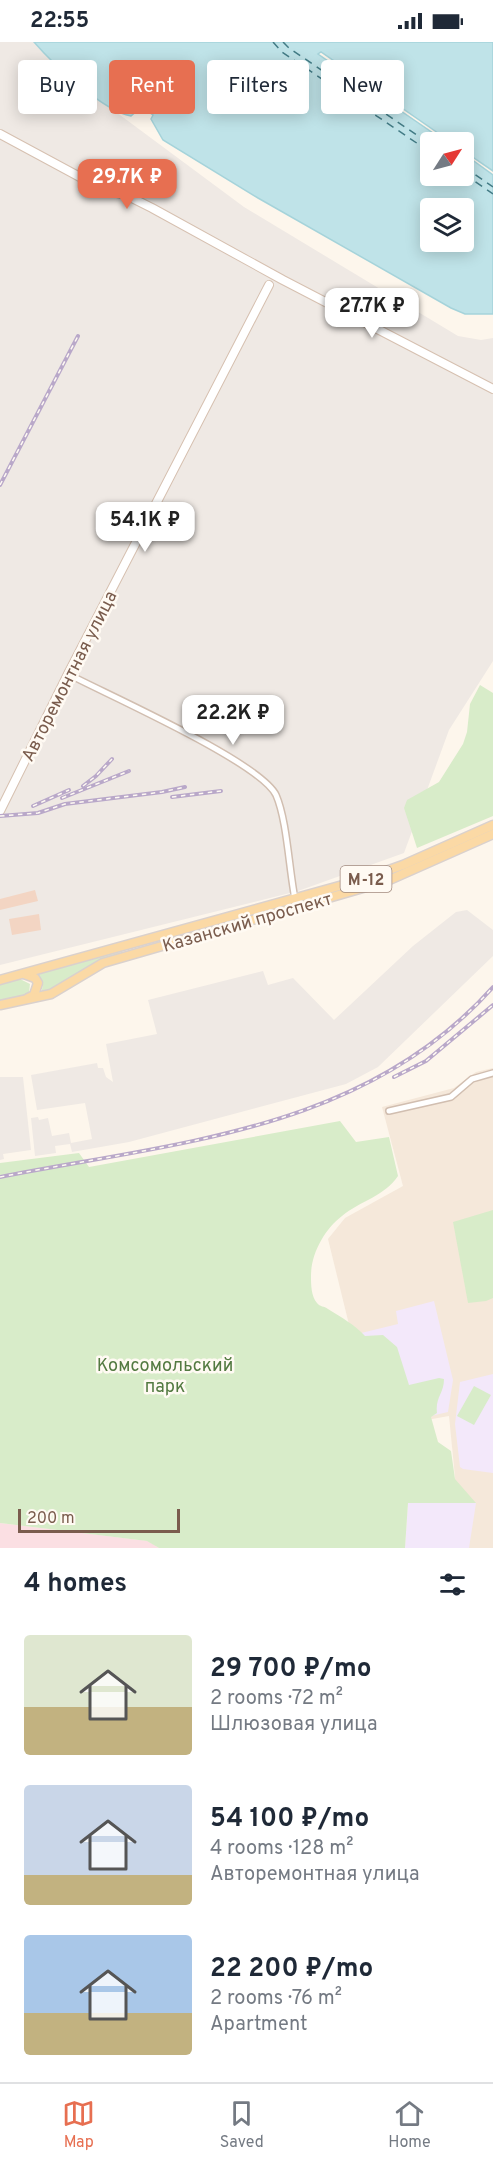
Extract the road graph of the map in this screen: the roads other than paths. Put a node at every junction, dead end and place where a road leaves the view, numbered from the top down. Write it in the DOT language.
graph roads {
  1 [pos="0,134"];
  2 [pos="263,269"];
  3 [pos="283,280"];
  4 [pos="269,285"];
  5 [pos="493,388"];
  6 [pos="68,674"];
  7 [pos="0,811"];
  8 [pos="493,825"];
  9 [pos="493,834"];
  10 [pos="385,877"];
  11 [pos="363,885"];
  12 [pos="296,900"];
  13 [pos="19,974"];
  14 [pos="0,980"];
  15 [pos="23,1002"];
  16 [pos="0,1005"];
  17 [pos="493,1073"];
  18 [pos="389,1111"];
  1 -- 2 [label="street"];
  2 -- 3 [label="street"];
  2 -- 4 [label="street"];
  3 -- 4 [label="street"];
  3 -- 5 [label="street"];
  4 -- 6 [label="street, Авторемонтная улица"];
  6 -- 7 [label="street, Авторемонтная улица"];
  6 -- 12 [label="street"];
  8 -- 10 [label="main road, Казанский проспект / М-12"];
  9 -- 10 [label="main road, Казанский проспект / М-12"];
  10 -- 11 [label="main road, Казанский проспект / М-12"];
  11 -- 12 [label="main road, Казанский проспект / М-12"];
  11 -- 15 [label="main road, Казанский проспект / М-12"];
  12 -- 13 [label="main road, Казанский проспект / М-12"];
  13 -- 14 [label="main road, Казанский проспект / М-12"];
  13 -- 15 [label="main road"];
  15 -- 16 [label="main road, Казанский проспект / М-12"];
  17 -- 18 [label="street"];
}
